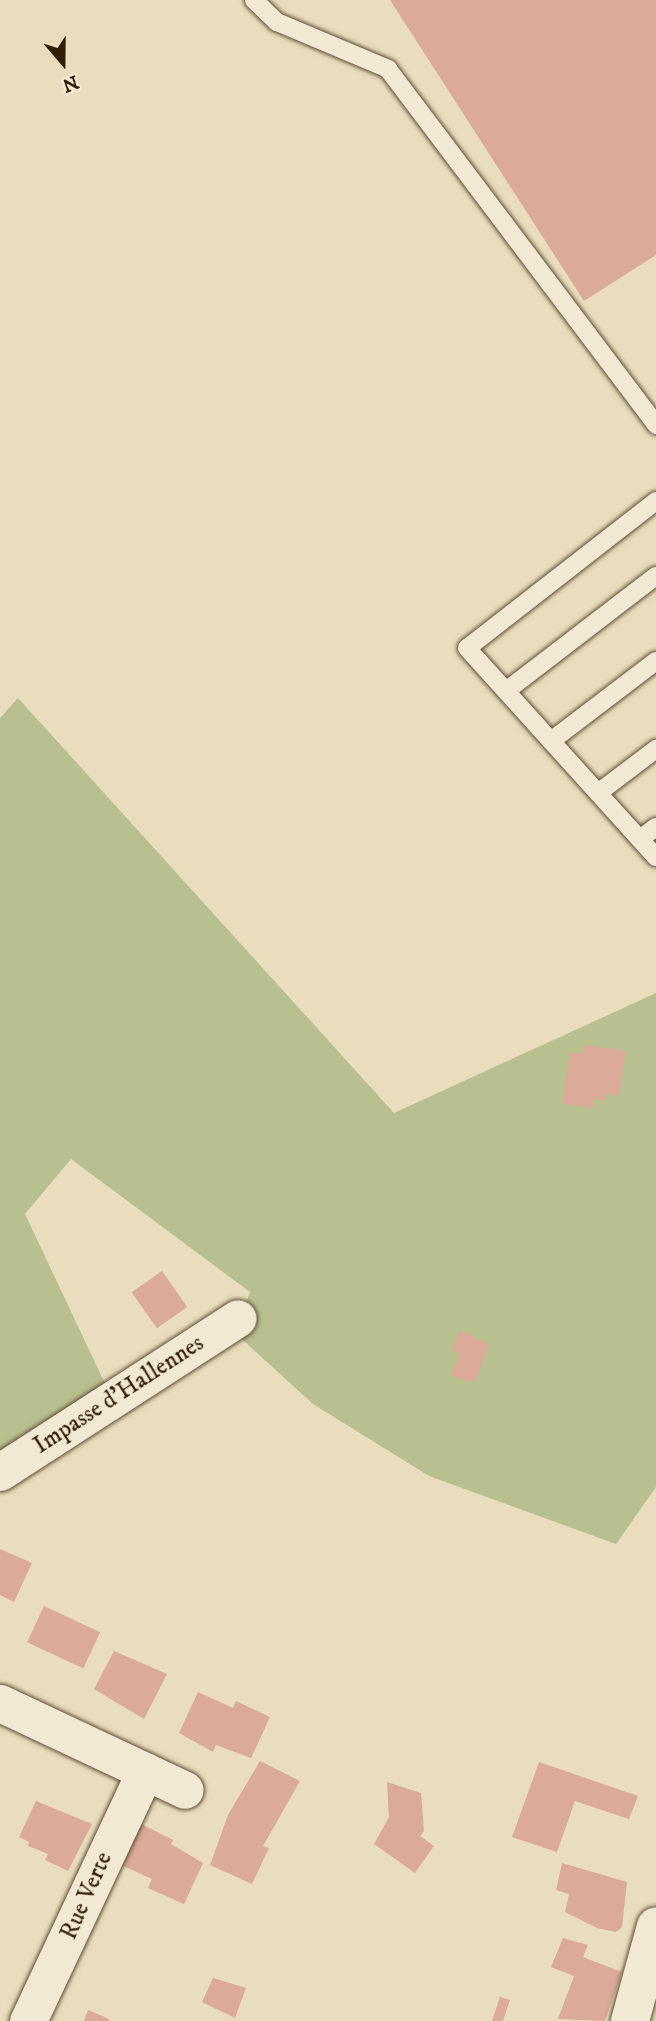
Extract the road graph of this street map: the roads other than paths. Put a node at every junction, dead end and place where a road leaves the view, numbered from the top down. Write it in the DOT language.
graph roads {
  1 [pos="254,0"];
  2 [pos="656,425"];
  3 [pos="656,501"];
  4 [pos="656,576"];
  5 [pos="656,662"];
  6 [pos="506,691"];
  7 [pos="551,741"];
  8 [pos="656,749"];
  9 [pos="598,793"];
  10 [pos="656,827"];
  11 [pos="640,839"];
  12 [pos="656,858"];
  13 [pos="238,1318"];
  14 [pos="0,1472"];
  15 [pos="0,1703"];
  16 [pos="145,1771"];
  17 [pos="186,1790"];
  18 [pos="656,1926"];
  19 [pos="29,2021"];
  20 [pos="630,2021"];
  1 -- 2 [label="lane"];
  3 -- 6 [label="lane"];
  4 -- 6 [label="lane"];
  5 -- 7 [label="lane"];
  6 -- 7 [label="lane"];
  7 -- 9 [label="lane"];
  8 -- 9 [label="lane"];
  9 -- 11 [label="lane"];
  10 -- 11 [label="lane"];
  11 -- 12 [label="lane"];
  13 -- 14 [label="street, Impasse d'Hallennes"];
  15 -- 16 [label="street"];
  16 -- 17 [label="street"];
  16 -- 19 [label="street, Rue Verte"];
  18 -- 20 [label="main road"];
}
